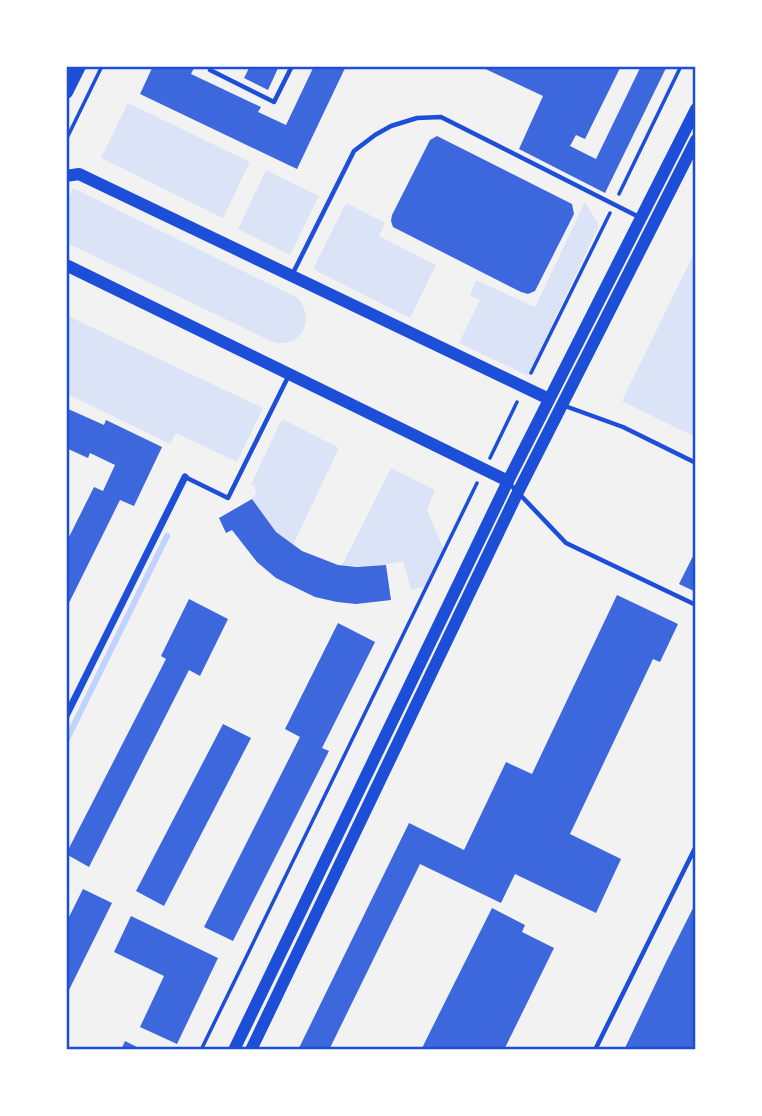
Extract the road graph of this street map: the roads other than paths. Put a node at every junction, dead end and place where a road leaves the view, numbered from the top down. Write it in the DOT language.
graph roads {
  1 [pos="79,66"];
  2 [pos="212,66"];
  3 [pos="292,66"];
  4 [pos="66,92"];
  5 [pos="695,109"];
  6 [pos="695,140"];
  7 [pos="66,176"];
  8 [pos="641,218"];
  9 [pos="66,265"];
  10 [pos="292,276"];
  11 [pos="290,373"];
  12 [pos="549,399"];
  13 [pos="564,405"];
  14 [pos="695,463"];
  15 [pos="185,477"];
  16 [pos="508,481"];
  17 [pos="518,492"];
  18 [pos="695,605"];
  19 [pos="66,716"];
  20 [pos="695,846"];
  21 [pos="234,1049"];
  22 [pos="251,1049"];
  23 [pos="595,1049"];
  1 -- 4 [label="main road"];
  2 -- 3 [label="lane"];
  5 -- 8 [label="street"];
  6 -- 13 [label="street"];
  7 -- 10 [label="street"];
  8 -- 10 [label="lane"];
  8 -- 12 [label="street"];
  9 -- 11 [label="street"];
  10 -- 12 [label="street"];
  11 -- 15 [label="lane"];
  11 -- 16 [label="street"];
  12 -- 13 [label="lane"];
  12 -- 16 [label="street"];
  13 -- 14 [label="lane"];
  13 -- 17 [label="street"];
  15 -- 19 [label="street"];
  16 -- 17 [label="lane"];
  16 -- 21 [label="street"];
  17 -- 18 [label="lane"];
  17 -- 22 [label="street"];
  20 -- 23 [label="lane"];
}
